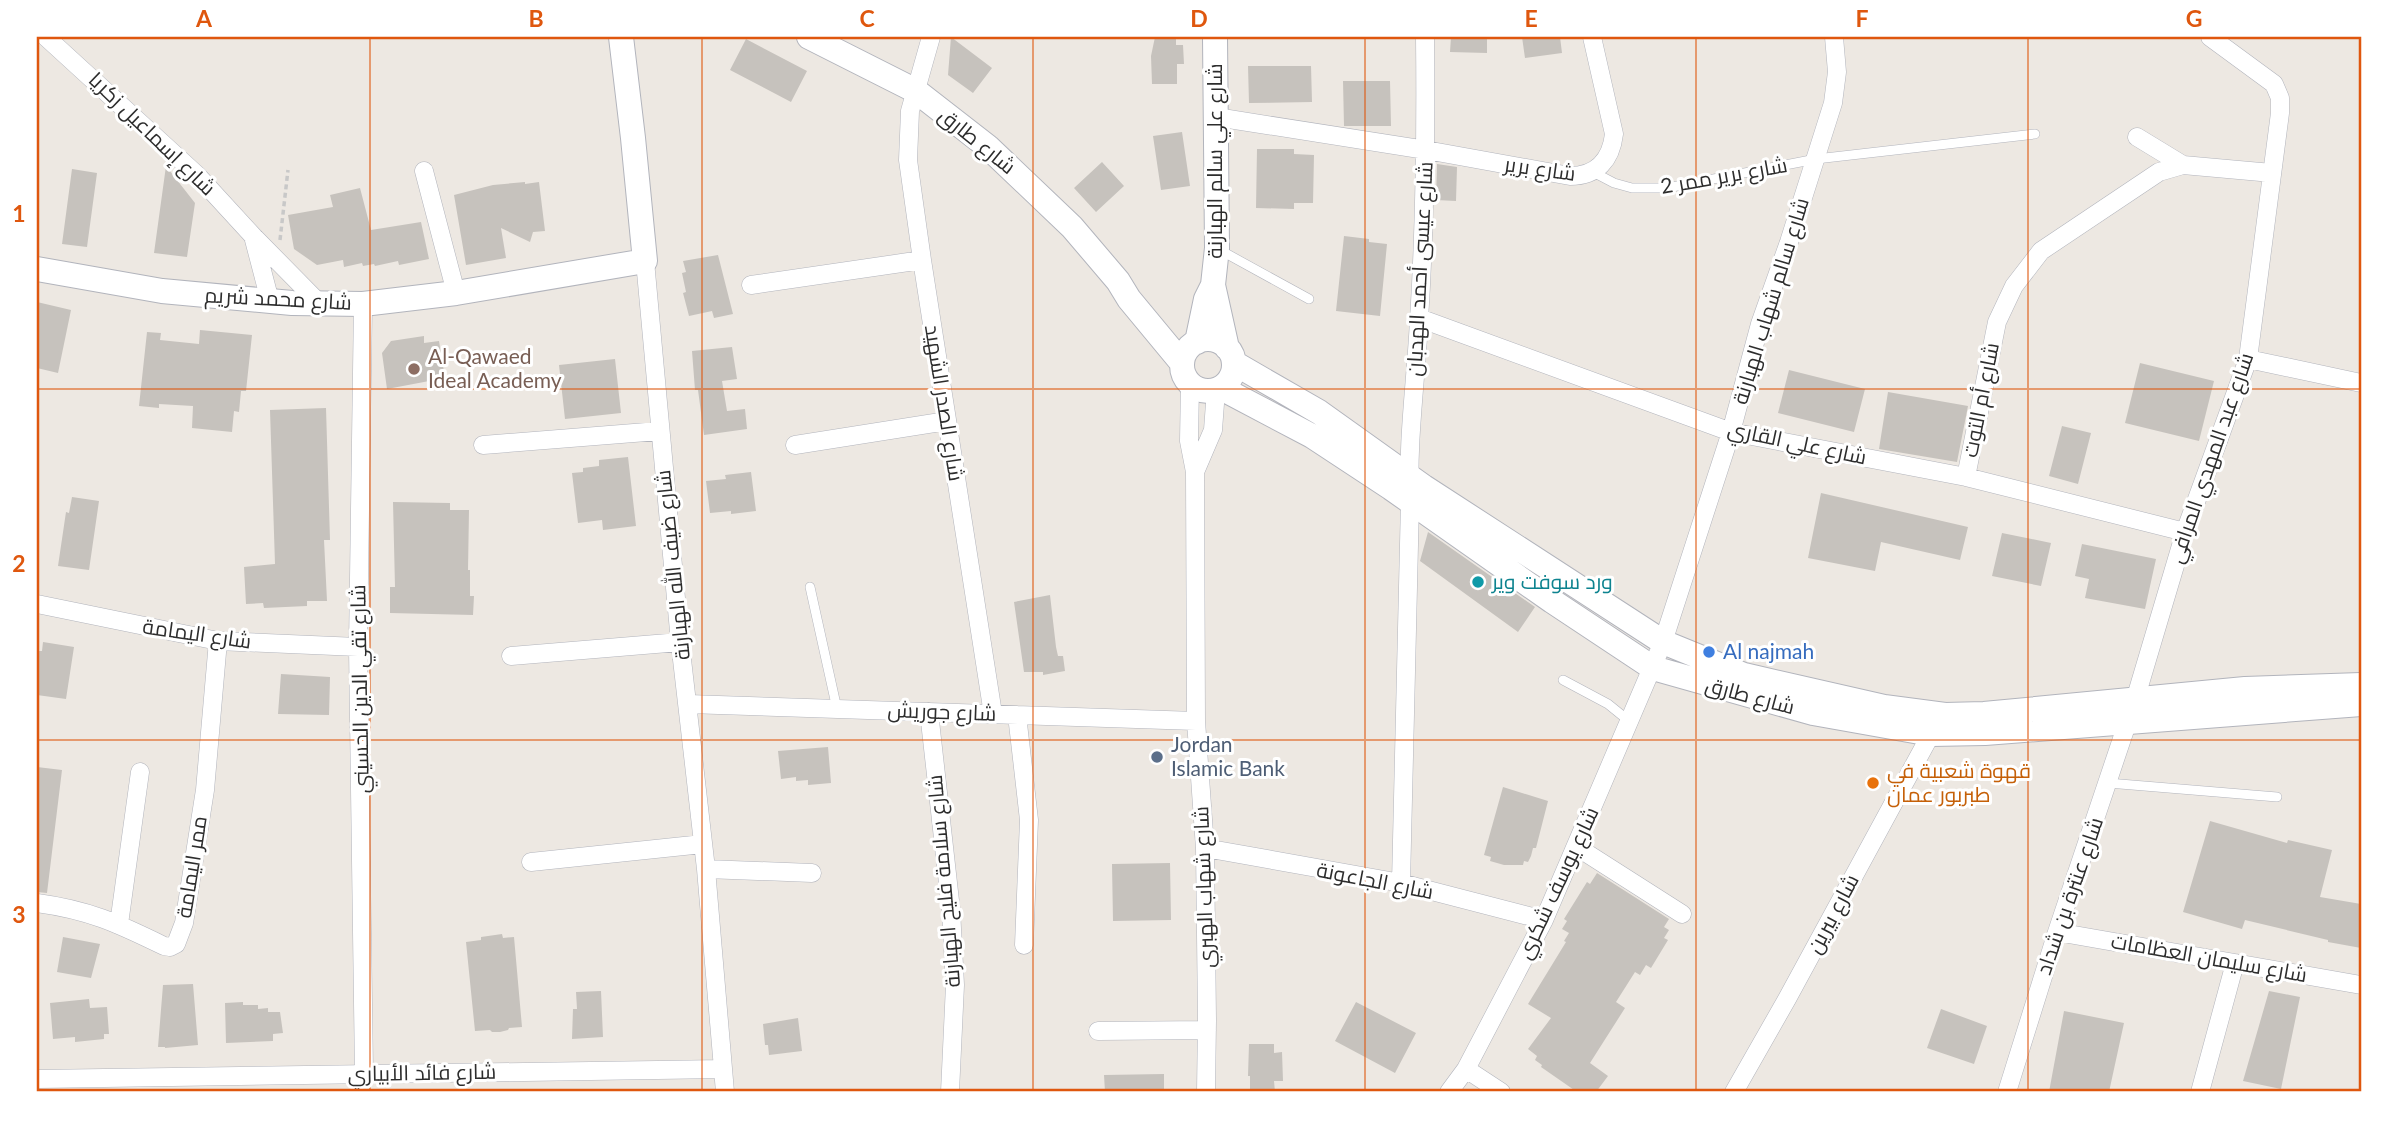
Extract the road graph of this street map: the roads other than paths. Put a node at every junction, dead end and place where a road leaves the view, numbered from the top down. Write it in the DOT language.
graph roads {
  1 [pos="46,37"];
  2 [pos="621,37"];
  3 [pos="809,37"];
  4 [pos="931,37"];
  5 [pos="1215,37"];
  6 [pos="1425,37"];
  7 [pos="1592,37"];
  8 [pos="1833,37"];
  9 [pos="2210,37"];
  10 [pos="916,91"];
  11 [pos="1216,117"];
  12 [pos="2035,134"];
  13 [pos="2137,136"];
  14 [pos="1426,150"];
  15 [pos="1816,159"];
  16 [pos="2183,165"];
  17 [pos="424,171"];
  18 [pos="1593,172"];
  19 [pos="2272,173"];
  20 [pos="253,236"];
  21 [pos="1217,248"];
  22 [pos="922,260"];
  23 [pos="645,261"];
  24 [pos="37,269"];
  25 [pos="751,285"];
  26 [pos="1213,285"];
  27 [pos="456,293"];
  28 [pos="1309,299"];
  29 [pos="270,301"];
  30 [pos="320,304"];
  31 [pos="363,304"];
  32 [pos="1419,318"];
  33 [pos="1230,355"];
  34 [pos="1191,358"];
  35 [pos="2248,359"];
  36 [pos="2361,383"];
  37 [pos="1219,389"];
  38 [pos="947,421"];
  39 [pos="659,431"];
  40 [pos="1731,432"];
  41 [pos="482,444"];
  42 [pos="795,445"];
  43 [pos="1195,472"];
  44 [pos="1409,475"];
  45 [pos="1966,477"];
  46 [pos="1410,502"];
  47 [pos="2185,532"];
  48 [pos="810,587"];
  49 [pos="37,604"];
  50 [pos="218,641"];
  51 [pos="680,642"];
  52 [pos="1663,642"];
  53 [pos="358,647"];
  54 [pos="511,656"];
  55 [pos="1653,668"];
  56 [pos="1563,680"];
  57 [pos="2361,685"];
  58 [pos="688,704"];
  59 [pos="2361,704"];
  60 [pos="837,709"];
  61 [pos="2132,710"];
  62 [pos="929,712"];
  63 [pos="993,714"];
  64 [pos="1017,715"];
  65 [pos="1196,721"];
  66 [pos="1629,721"];
  67 [pos="1931,734"];
  68 [pos="139,772"];
  69 [pos="2108,783"];
  70 [pos="2277,797"];
  71 [pos="703,844"];
  72 [pos="1577,847"];
  73 [pos="1205,848"];
  74 [pos="531,862"];
  75 [pos="706,869"];
  76 [pos="812,873"];
  77 [pos="1401,883"];
  78 [pos="37,903"];
  79 [pos="1682,914"];
  80 [pos="1544,920"];
  81 [pos="118,924"];
  82 [pos="2057,932"];
  83 [pos="1024,945"];
  84 [pos="2235,963"];
  85 [pos="2361,985"];
  86 [pos="1207,1030"];
  87 [pos="1098,1031"];
  88 [pos="723,1069"];
  89 [pos="1466,1069"];
  90 [pos="364,1073"];
  91 [pos="37,1079"];
  92 [pos="725,1092"];
  93 [pos="950,1092"];
  94 [pos="1206,1092"];
  95 [pos="1449,1092"];
  96 [pos="1501,1092"];
  97 [pos="1734,1092"];
  98 [pos="2007,1092"];
  99 [pos="2200,1092"];
  1 -- 20 [label="street, شارع إسماعيل زكريا"];
  2 -- 23 [label="street, شارع ضيف الله الهبارنة"];
  3 -- 10 [label="street, شارع طارق"];
  4 -- 10 [label="street, شارع الصدر الشهيد"];
  5 -- 11 [label="street, شارع علي سالم الهبارنة"];
  6 -- 14 [label="street, شارع عيسى أحمد الهدبان"];
  7 -- 18 [label="street, شارع برير"];
  8 -- 15 [label="street, شارع سالم شهاب الهبارنة"];
  9 -- 19 [label="street, شارع عبد المهدي المرافي"];
  10 -- 22 [label="street, شارع الصدر الشهيد"];
  10 -- 34 [label="street, شارع طارق"];
  11 -- 14 [label="street, شارع برير"];
  11 -- 21 [label="street, شارع علي سالم الهبارنة"];
  12 -- 15 [label="lane, شارع برير ممر 2"];
  13 -- 16 [label="street"];
  14 -- 18 [label="street, شارع برير"];
  14 -- 32 [label="street, شارع عيسى أحمد الهدبان"];
  15 -- 18 [label="lane, شارع برير ممر 2"];
  15 -- 40 [label="street, شارع سالم شهاب الهبارنة"];
  16 -- 19 [label="street"];
  16 -- 45 [label="street, شارع أم التوت"];
  17 -- 27 [label="street"];
  19 -- 35 [label="street, شارع عبد المهدي المرافي"];
  20 -- 29 [label="street, شارع إسماعيل زكريا"];
  20 -- 30 [label="street, شارع إسماعيل زكريا"];
  21 -- 26 [label="street, شارع علي سالم الهبارنة"];
  21 -- 28 [label="lane"];
  22 -- 25 [label="street"];
  22 -- 38 [label="street, شارع الصدر الشهيد"];
  23 -- 27 [label="street, شارع محمد شريم"];
  23 -- 39 [label="street, شارع ضيف الله الهبارنة"];
  24 -- 29 [label="street, شارع محمد شريم"];
  26 -- 33 [label="street, شارع علي سالم الهبارنة"];
  26 -- 34 [label="street, شارع علي سالم الهبارنة"];
  27 -- 31 [label="street, شارع محمد شريم"];
  29 -- 30 [label="street, شارع محمد شريم"];
  30 -- 31 [label="street, شارع محمد شريم"];
  31 -- 53 [label="street, شارع تقي الدين الحسيني"];
  32 -- 40 [label="street, شارع علي القاري"];
  32 -- 44 [label="street, شارع عيسى أحمد الهدبان"];
  33 -- 34 [label="street"];
  33 -- 37 [label="street"];
  33 -- 44 [label="street, شارع طارق"];
  34 -- 37 [label="street"];
  34 -- 43 [label="street, شارع شهاب الهبري"];
  35 -- 36 [label="street"];
  35 -- 47 [label="street, شارع عبد المهدي المرافي"];
  37 -- 43 [label="street, شارع شهاب الهبري"];
  37 -- 46 [label="street, شارع طارق"];
  38 -- 42 [label="street"];
  38 -- 63 [label="street, شارع الصدر الشهيد"];
  39 -- 41 [label="street"];
  39 -- 51 [label="street, شارع ضيف الله الهبارنة"];
  40 -- 45 [label="street, شارع علي القاري"];
  40 -- 52 [label="street, شارع سالم شهاب الهبارنة"];
  43 -- 65 [label="street, شارع شهاب الهبري"];
  44 -- 46 [label="street, شارع عيسى أحمد الهدبان"];
  44 -- 52 [label="street, شارع طارق"];
  45 -- 47 [label="street, شارع علي القاري"];
  46 -- 55 [label="street, شارع طارق"];
  46 -- 77 [label="street, شارع عيسى أحمد الهدبان"];
  47 -- 61 [label="street, شارع عبد المهدي المرافي"];
  48 -- 60 [label="lane"];
  49 -- 50 [label="street, شارع اليمامة"];
  50 -- 53 [label="street, شارع اليمامة"];
  50 -- 81 [label="street, ممر اليمامة"];
  51 -- 54 [label="street"];
  51 -- 58 [label="street, شارع ضيف الله الهبارنة"];
  52 -- 55 [label="street, شارع سالم شهاب الهبارنة"];
  52 -- 61 [label="street, شارع طارق"];
  53 -- 90 [label="street, شارع تقي الدين الحسيني"];
  55 -- 66 [label="street, شارع يوسف شكري"];
  55 -- 67 [label="street, شارع طارق"];
  56 -- 66 [label="lane"];
  57 -- 61 [label="street, شارع طارق"];
  58 -- 60 [label="street, شارع جوريش"];
  58 -- 71 [label="street, شارع ضيف الله الهبارنة"];
  59 -- 61 [label="street, شارع طارق"];
  60 -- 62 [label="street, شارع جوريش"];
  61 -- 67 [label="street, شارع طارق"];
  61 -- 69 [label="street, شارع عنترة بن شداد"];
  62 -- 63 [label="street, شارع جوريش"];
  62 -- 93 [label="street, شارع سلامة فليح الهبارنة"];
  63 -- 64 [label="street, شارع جوريش"];
  64 -- 65 [label="street, شارع جوريش"];
  64 -- 83 [label="street"];
  65 -- 73 [label="street, شارع شهاب الهبري"];
  66 -- 72 [label="street, شارع يوسف شكري"];
  67 -- 97 [label="street, شارع بيرين"];
  68 -- 81 [label="street"];
  69 -- 70 [label="lane"];
  69 -- 82 [label="street, شارع عنترة بن شداد"];
  71 -- 74 [label="street"];
  71 -- 75 [label="street, شارع ضيف الله الهبارنة"];
  72 -- 79 [label="street"];
  72 -- 80 [label="street, شارع يوسف شكري"];
  73 -- 77 [label="street, شارع الجاعونة"];
  73 -- 86 [label="street, شارع شهاب الهبري"];
  75 -- 76 [label="street"];
  75 -- 88 [label="street, شارع ضيف الله الهبارنة"];
  77 -- 80 [label="street, شارع الجاعونة"];
  78 -- 81 [label="street, ممر اليمامة"];
  80 -- 89 [label="street, شارع يوسف شكري"];
  82 -- 84 [label="street, شارع سليمان العظامات"];
  82 -- 98 [label="street, شارع عنترة بن شداد"];
  84 -- 85 [label="street, شارع سليمان العظامات"];
  84 -- 99 [label="street"];
  86 -- 87 [label="street"];
  86 -- 94 [label="street, شارع شهاب الهبري"];
  88 -- 90 [label="street, شارع فائد الأبياري"];
  88 -- 92 [label="street, شارع ضيف الله الهبارنة"];
  89 -- 95 [label="street, شارع يوسف شكري"];
  89 -- 96 [label="street"];
  90 -- 91 [label="street, شارع فائد الأبياري"];
}
